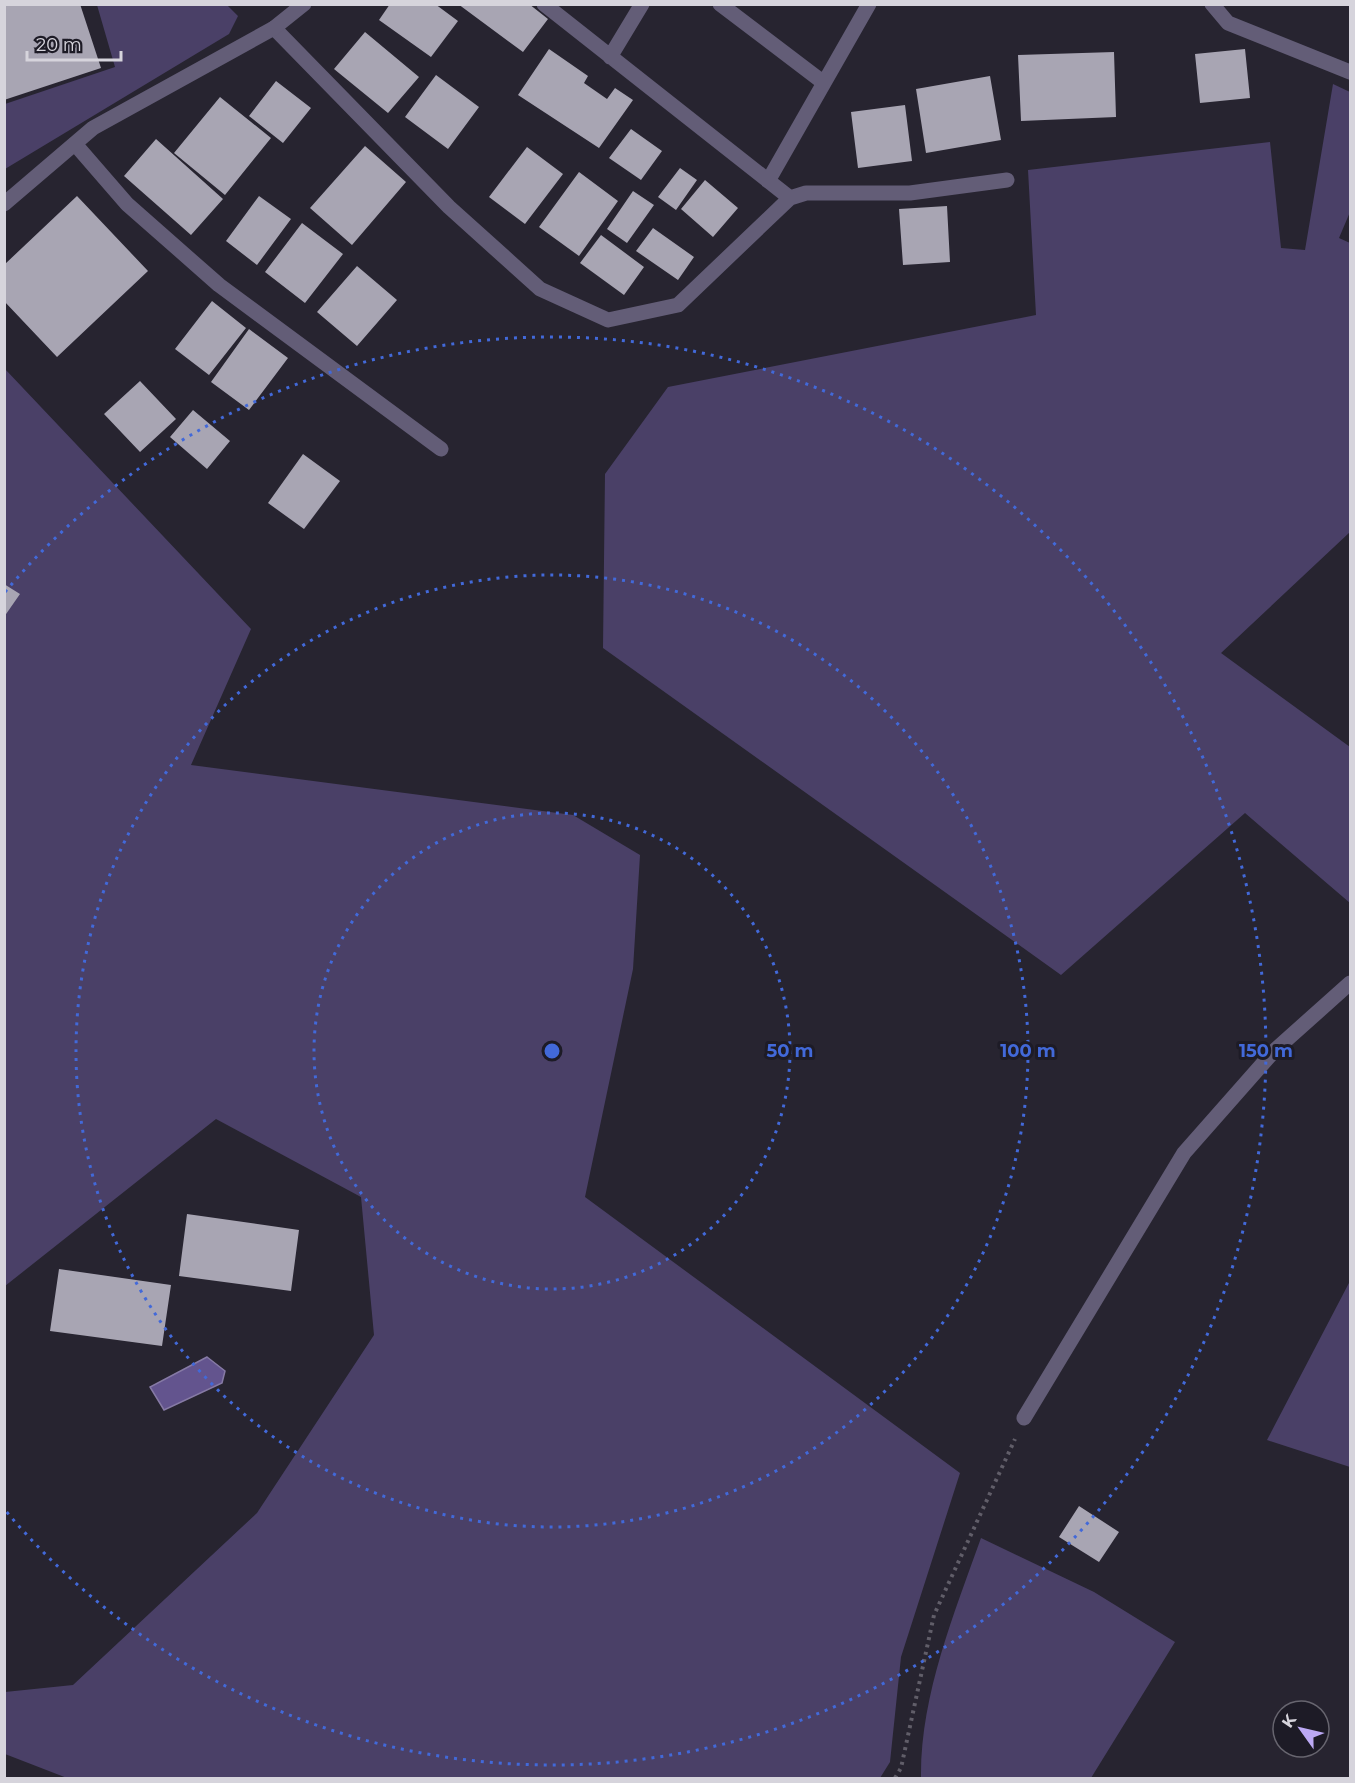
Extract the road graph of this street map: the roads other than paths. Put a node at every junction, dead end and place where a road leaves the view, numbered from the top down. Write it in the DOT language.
graph roads {
  1 [pos="304,4"];
  2 [pos="544,4"];
  3 [pos="642,4"];
  4 [pos="720,4"];
  5 [pos="869,4"];
  6 [pos="1212,4"];
  7 [pos="274,28"];
  8 [pos="610,57"];
  9 [pos="1350,72"];
  10 [pos="824,83"];
  11 [pos="75,144"];
  12 [pos="1007,180"];
  13 [pos="768,181"];
  14 [pos="790,198"];
  15 [pos="4,204"];
  16 [pos="441,448"];
  17 [pos="1350,983"];
  18 [pos="1024,1418"];
  1 -- 7 [label="street"];
  2 -- 8 [label="street"];
  3 -- 8 [label="street"];
  4 -- 10 [label="street"];
  5 -- 10 [label="street"];
  6 -- 9 [label="street"];
  7 -- 11 [label="street"];
  7 -- 14 [label="street"];
  8 -- 13 [label="street"];
  10 -- 13 [label="street"];
  11 -- 15 [label="street"];
  11 -- 16 [label="street"];
  12 -- 14 [label="street"];
  13 -- 14 [label="street"];
  17 -- 18 [label="street"];
}
